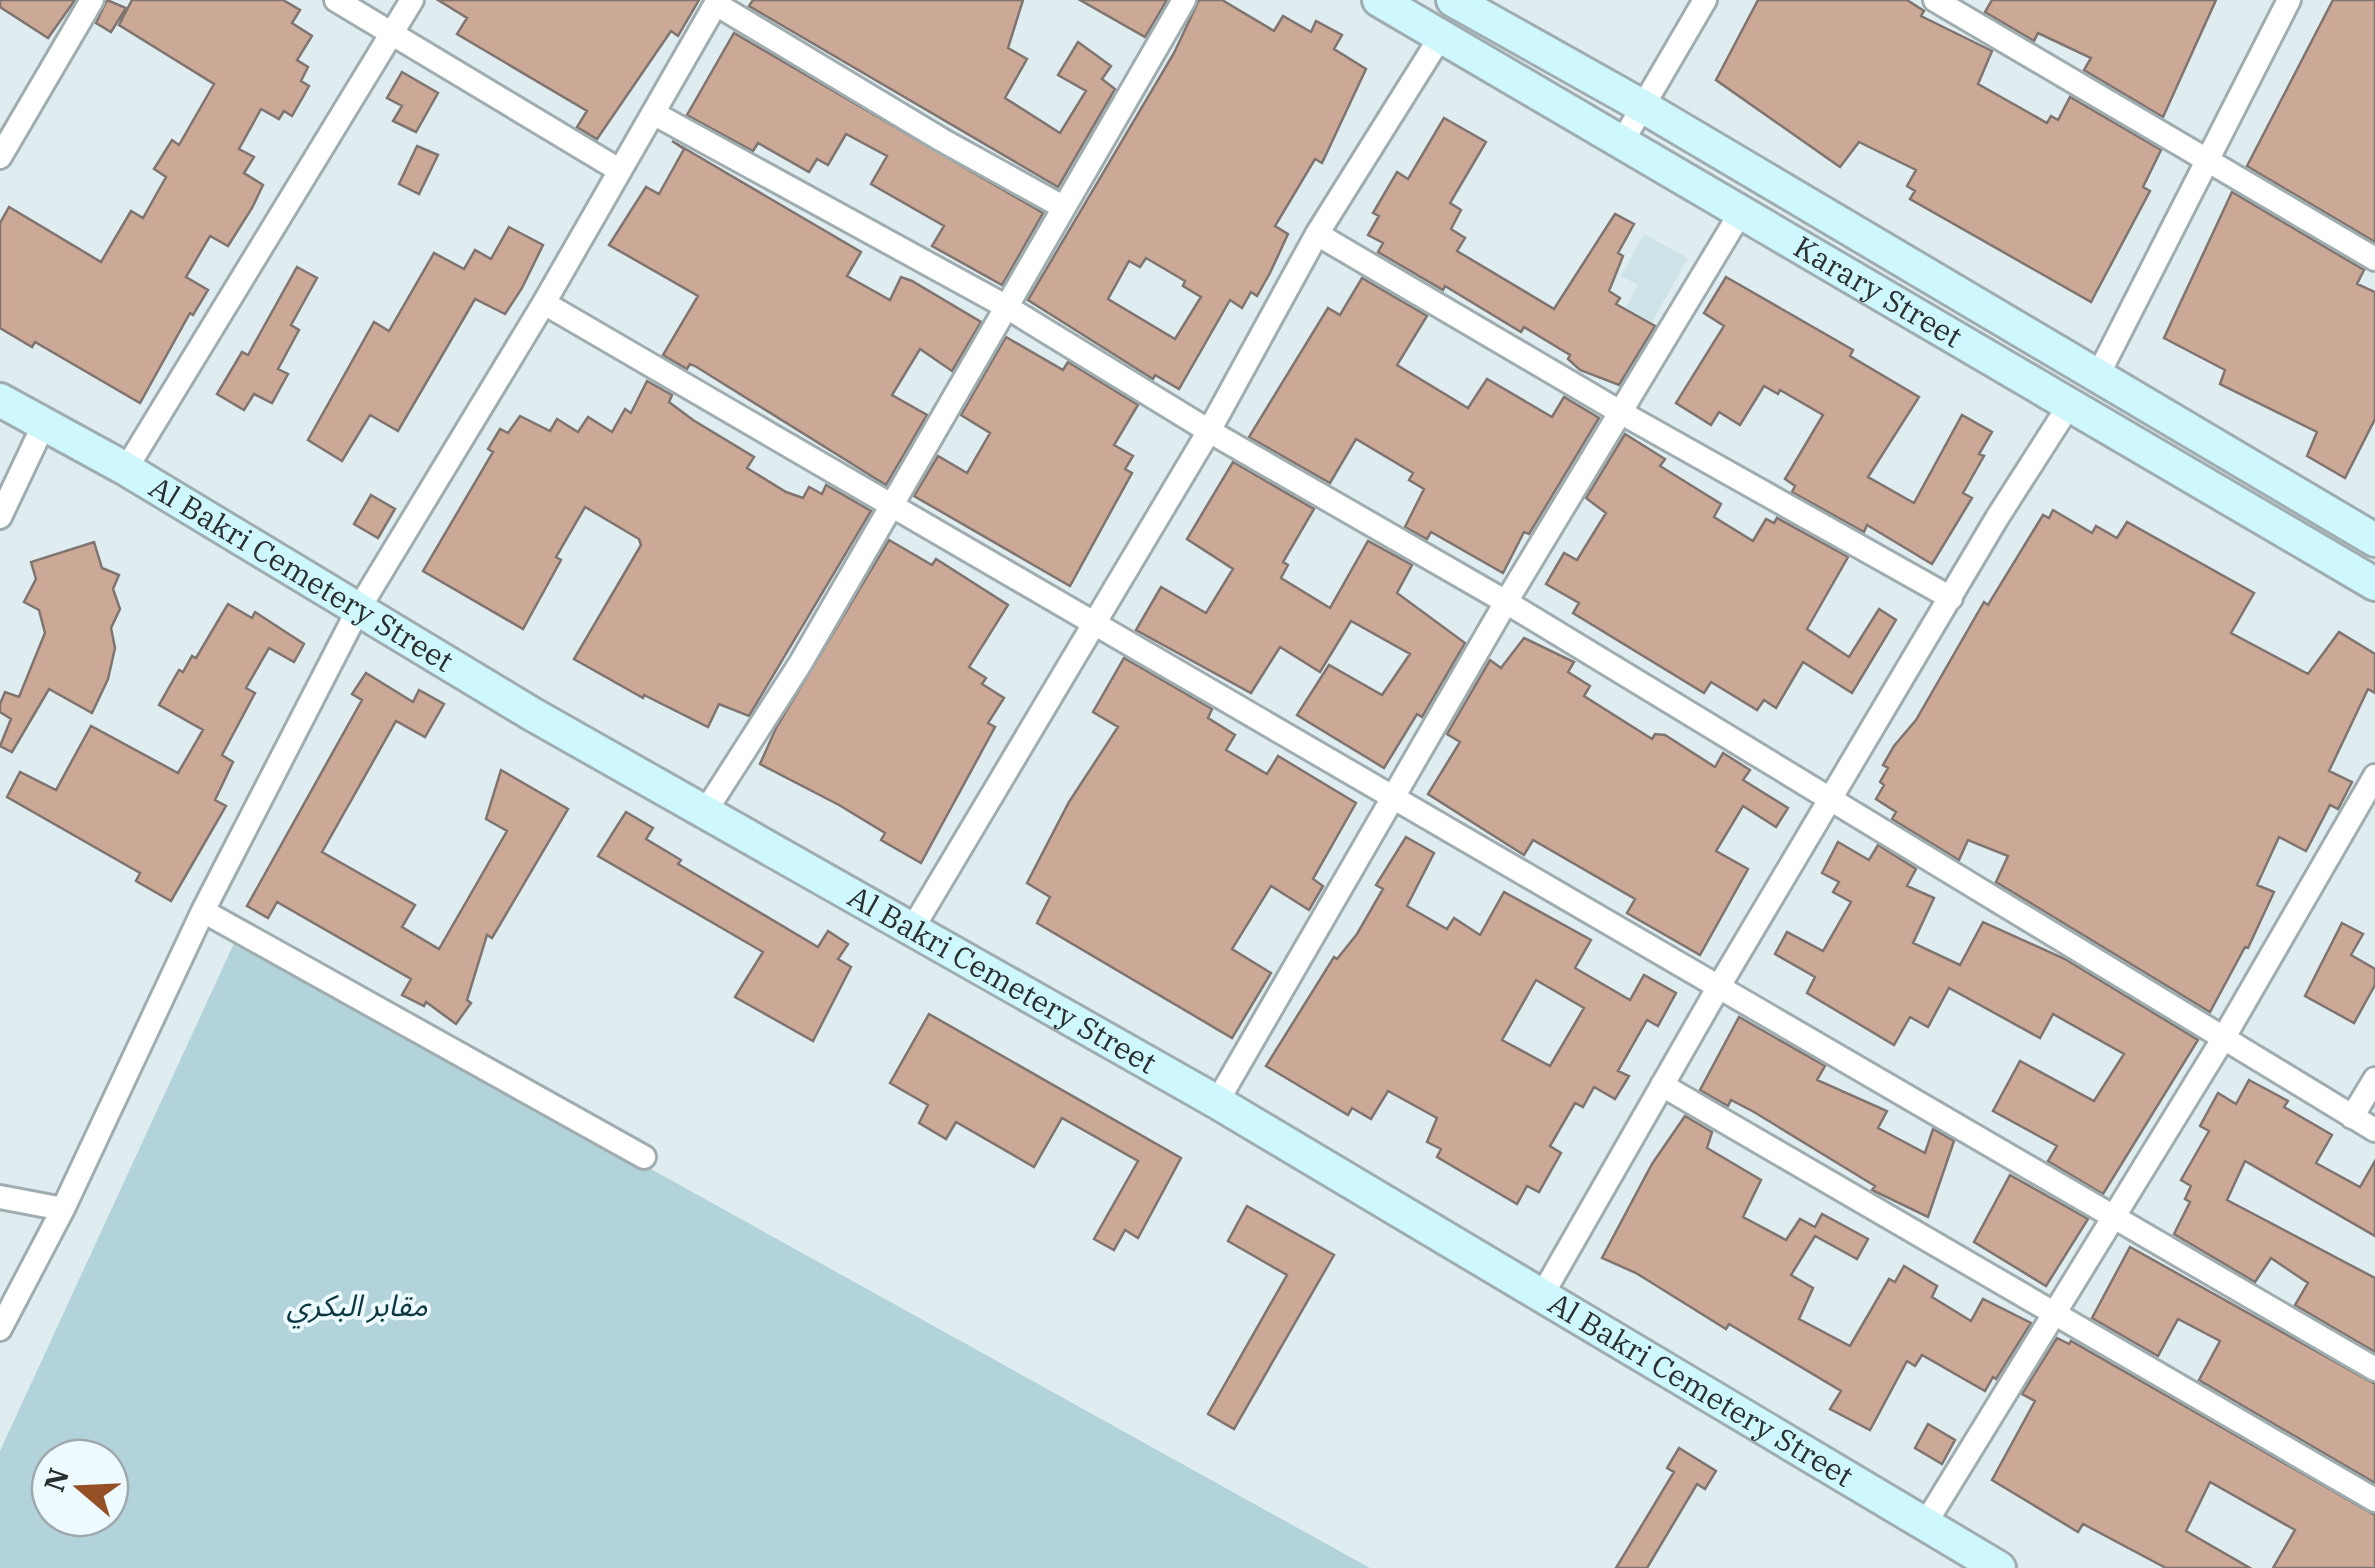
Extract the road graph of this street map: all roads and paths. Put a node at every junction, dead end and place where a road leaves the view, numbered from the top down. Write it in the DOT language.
graph roads {
  1 [pos="92,0"];
  2 [pos="336,0"];
  3 [pos="412,0"];
  4 [pos="1184,0"];
  5 [pos="1379,0"];
  6 [pos="1453,0"];
  7 [pos="1705,0"];
  8 [pos="1934,0"];
  9 [pos="2289,0"];
  10 [pos="717,2"];
  11 [pos="392,34"];
  12 [pos="1442,36"];
  13 [pos="1642,106"];
  14 [pos="653,113"];
  15 [pos="1622,142"];
  16 [pos="0,157"];
  17 [pos="2207,164"];
  18 [pos="620,170"];
  19 [pos="1062,206"];
  20 [pos="1741,212"];
  21 [pos="1316,234"];
  22 [pos="2375,260"];
  23 [pos="544,303"];
  24 [pos="1006,306"];
  25 [pos="2098,374"];
  26 [pos="0,400"];
  27 [pos="2068,407"];
  28 [pos="1620,412"];
  29 [pos="44,424"];
  30 [pos="1209,431"];
  31 [pos="126,469"];
  32 [pos="890,508"];
  33 [pos="2327,513"];
  34 [pos="0,517"];
  35 [pos="2375,540"];
  36 [pos="2309,546"];
  37 [pos="2375,584"];
  38 [pos="1951,598"];
  39 [pos="1506,602"];
  40 [pos="358,610"];
  41 [pos="1092,626"];
  42 [pos="2375,776"];
  43 [pos="1393,798"];
  44 [pos="1832,800"];
  45 [pos="705,812"];
  46 [pos="203,912"];
  47 [pos="911,930"];
  48 [pos="1718,988"];
  49 [pos="2223,1039"];
  50 [pos="2375,1078"];
  51 [pos="1662,1085"];
  52 [pos="1217,1102"];
  53 [pos="2352,1117"];
  54 [pos="2375,1130"];
  55 [pos="644,1157"];
  56 [pos="0,1197"];
  57 [pos="63,1209"];
  58 [pos="2113,1216"];
  59 [pos="1540,1298"];
  60 [pos="2054,1313"];
  61 [pos="0,1329"];
  62 [pos="2375,1369"];
  63 [pos="2375,1500"];
  64 [pos="1925,1524"];
  65 [pos="2000,1568"];
  1 -- 16 [label="street"];
  2 -- 11 [label="street"];
  3 -- 11 [label="street"];
  4 -- 19 [label="street"];
  5 -- 12 [label="street, Karary Street"];
  6 -- 13 [label="street, Karary Street"];
  7 -- 13 [label="street"];
  8 -- 17 [label="street"];
  9 -- 17 [label="street"];
  10 -- 14 [label="street"];
  10 -- 19 [label="street"];
  11 -- 18 [label="street"];
  11 -- 31 [label="street"];
  12 -- 15 [label="street, Karary Street"];
  12 -- 21 [label="street"];
  13 -- 15 [label="street"];
  13 -- 25 [label="street, Karary Street"];
  14 -- 18 [label="street"];
  14 -- 24 [label="street"];
  15 -- 20 [label="street, Karary Street"];
  17 -- 22 [label="street"];
  17 -- 25 [label="street"];
  18 -- 23 [label="street"];
  19 -- 24 [label="street"];
  20 -- 27 [label="street, Karary Street"];
  20 -- 28 [label="street"];
  21 -- 28 [label="street"];
  21 -- 30 [label="street"];
  23 -- 32 [label="street"];
  23 -- 40 [label="street"];
  24 -- 30 [label="street"];
  24 -- 32 [label="street"];
  25 -- 33 [label="street, Karary Street"];
  26 -- 29 [label="street, Al Bakri Cemetery Street"];
  27 -- 36 [label="street, Karary Street"];
  27 -- 38 [label="street"];
  28 -- 38 [label="street"];
  28 -- 39 [label="street"];
  29 -- 31 [label="street, Al Bakri Cemetery Street"];
  29 -- 34 [label="street"];
  30 -- 39 [label="street"];
  30 -- 41 [label="street"];
  31 -- 40 [label="street, Al Bakri Cemetery Street"];
  32 -- 41 [label="street"];
  32 -- 45 [label="street"];
  33 -- 35 [label="street, Karary Street"];
  33 -- 36 [label="street"];
  36 -- 37 [label="street, Karary Street"];
  38 -- 44 [label="street"];
  39 -- 43 [label="street"];
  39 -- 44 [label="street"];
  40 -- 45 [label="street, Al Bakri Cemetery Street"];
  40 -- 46 [label="street"];
  41 -- 43 [label="street"];
  41 -- 47 [label="street"];
  42 -- 49 [label="street"];
  43 -- 48 [label="street"];
  43 -- 52 [label="street"];
  44 -- 48 [label="street"];
  44 -- 49 [label="street"];
  45 -- 47 [label="street, Al Bakri Cemetery Street"];
  46 -- 55 [label="street"];
  46 -- 57 [label="street"];
  47 -- 52 [label="street, Al Bakri Cemetery Street"];
  48 -- 51 [label="street"];
  48 -- 58 [label="street"];
  49 -- 53 [label="street"];
  49 -- 58 [label="street"];
  50 -- 53 [label="street"];
  51 -- 59 [label="street"];
  51 -- 60 [label="street"];
  52 -- 59 [label="street, Al Bakri Cemetery Street"];
  53 -- 54 [label="street"];
  56 -- 57 [label="street"];
  57 -- 61 [label="street"];
  58 -- 60 [label="street"];
  58 -- 62 [label="street"];
  59 -- 64 [label="street, Al Bakri Cemetery Street"];
  60 -- 63 [label="street"];
  60 -- 64 [label="street"];
  64 -- 65 [label="street, Al Bakri Cemetery Street"];
}
